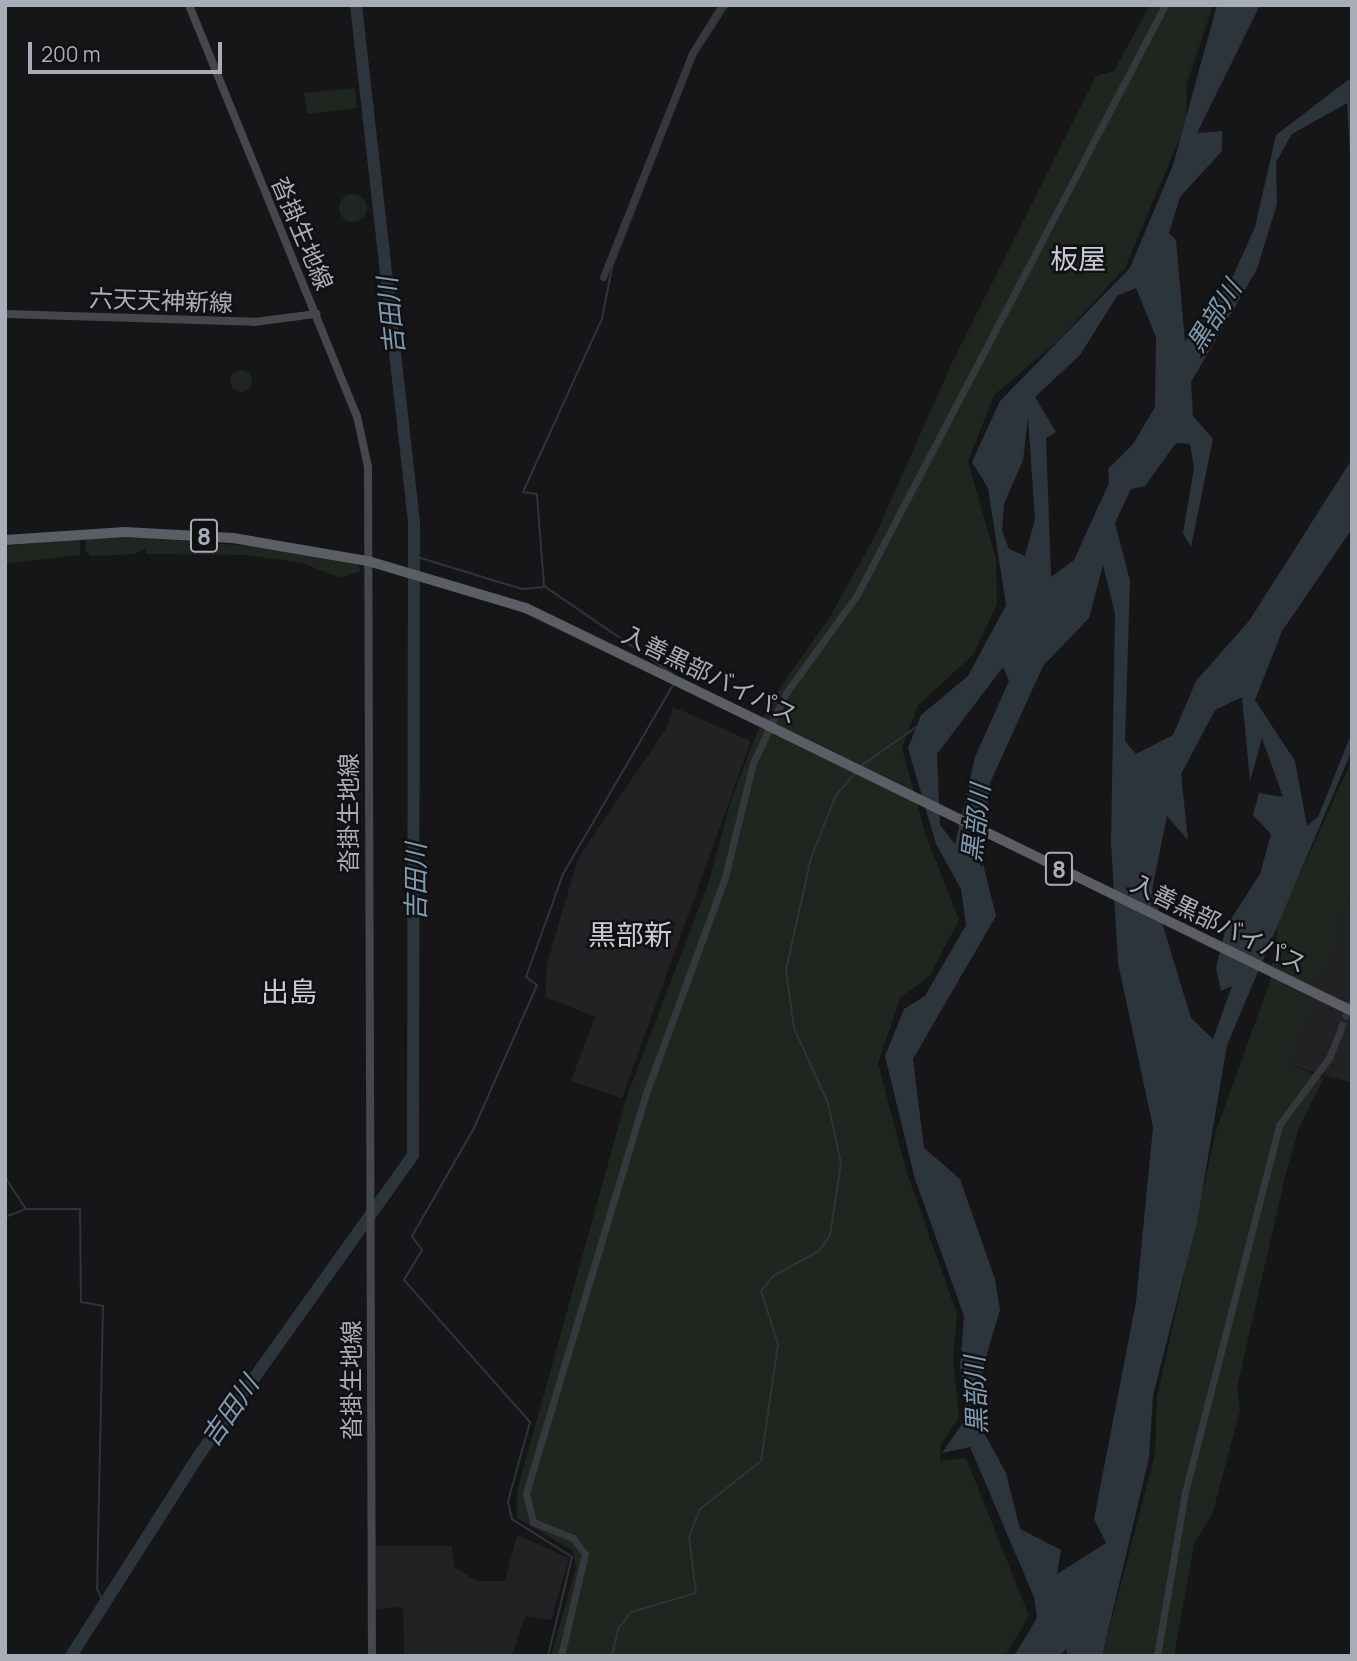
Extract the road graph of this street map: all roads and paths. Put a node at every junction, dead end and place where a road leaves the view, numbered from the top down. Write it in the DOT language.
graph roads {
  1 [pos="189,5"];
  2 [pos="722,5"];
  3 [pos="1165,5"];
  4 [pos="603,277"];
  5 [pos="5,314"];
  6 [pos="316,314"];
  7 [pos="5,540"];
  8 [pos="368,561"];
  9 [pos="1352,1011"];
  10 [pos="1341,1028"];
  11 [pos="372,1656"];
  12 [pos="561,1656"];
  13 [pos="1157,1656"];
  1 -- 6 [label="main road, 沓掛生地線"];
  2 -- 4 [label="street"];
  3 -- 12 [label="street"];
  5 -- 6 [label="main road, 六天天神新線"];
  6 -- 8 [label="main road, 沓掛生地線"];
  7 -- 8 [label="highway, 入善黒部バイパス / 8"];
  8 -- 9 [label="highway, 入善黒部バイパス / 8, bridge"];
  8 -- 11 [label="main road, 沓掛生地線"];
  10 -- 13 [label="street"];
}
